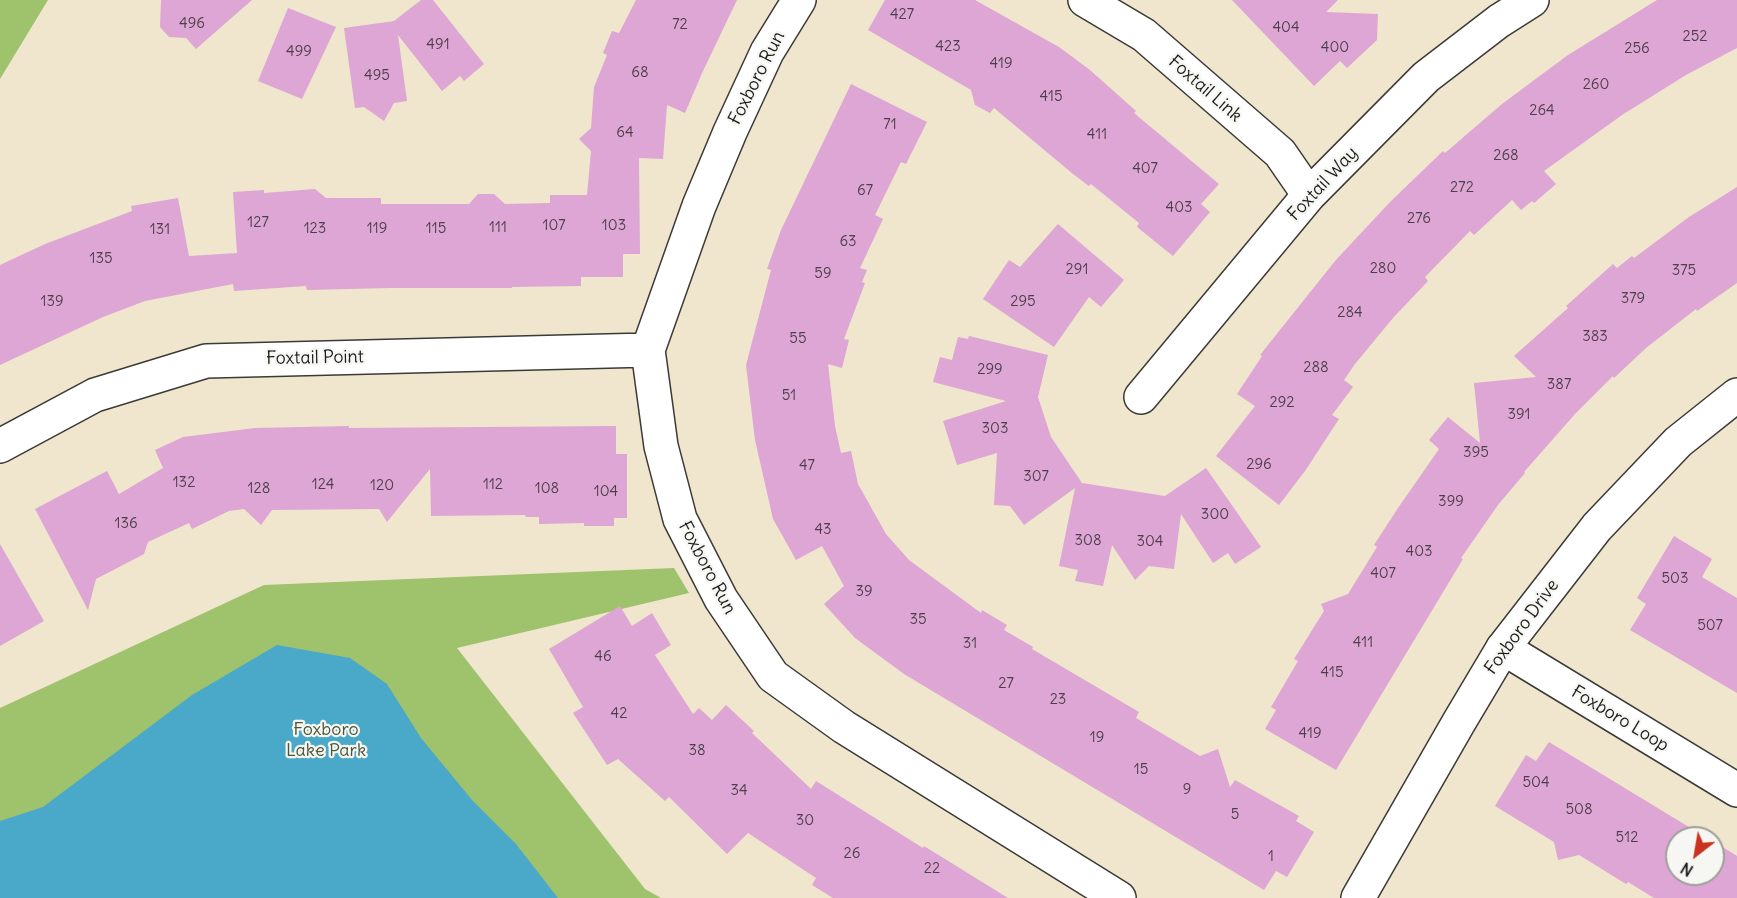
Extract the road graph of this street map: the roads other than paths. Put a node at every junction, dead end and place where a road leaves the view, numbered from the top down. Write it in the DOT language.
graph roads {
  1 [pos="799,0"];
  2 [pos="1085,0"];
  3 [pos="1532,0"];
  4 [pos="1309,195"];
  5 [pos="648,350"];
  6 [pos="1737,395"];
  7 [pos="1141,397"];
  8 [pos="0,446"];
  9 [pos="1503,648"];
  10 [pos="1737,790"];
  11 [pos="1119,898"];
  12 [pos="1358,898"];
  1 -- 5 [label="street, Foxboro Run"];
  2 -- 4 [label="street, Foxtail Link"];
  3 -- 4 [label="street, Foxtail Way"];
  4 -- 7 [label="street, Foxtail Way"];
  5 -- 8 [label="street, Foxtail Point"];
  5 -- 11 [label="street, Foxboro Run"];
  6 -- 9 [label="street, Foxboro Drive"];
  9 -- 10 [label="street, Foxboro Loop"];
  9 -- 12 [label="street, Foxboro Drive"];
}
